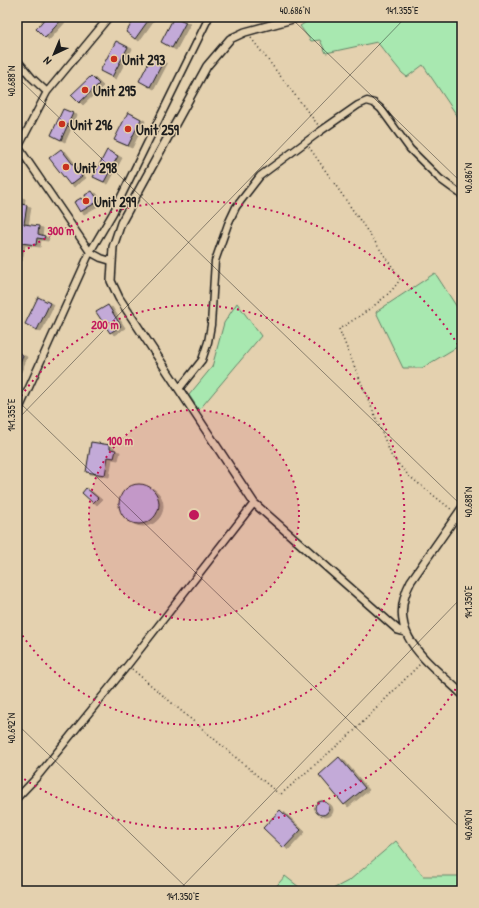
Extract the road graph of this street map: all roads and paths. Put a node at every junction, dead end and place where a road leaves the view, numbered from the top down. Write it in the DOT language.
graph roads {
  1 [pos="108,17"];
  2 [pos="209,17"];
  3 [pos="300,17"];
  4 [pos="245,32"];
  5 [pos="17,60"];
  6 [pos="47,92"];
  7 [pos="322,130"];
  8 [pos="306,142"];
  9 [pos="18,147"];
  10 [pos="462,195"];
  11 [pos="90,252"];
  12 [pos="111,261"];
  13 [pos="179,389"];
  14 [pos="17,414"];
  15 [pos="254,503"];
  16 [pos="462,508"];
  17 [pos="457,515"];
  18 [pos="405,632"];
  19 [pos="425,658"];
  20 [pos="127,666"];
  21 [pos="462,694"];
  22 [pos="17,798"];
  1 -- 6 [label="street"];
  2 -- 11 [label="street"];
  3 -- 4 [label="street"];
  4 -- 7 [label="path"];
  4 -- 12 [label="street"];
  5 -- 6 [label="street"];
  6 -- 9 [label="street"];
  7 -- 8 [label="street"];
  7 -- 10 [label="street"];
  8 -- 13 [label="street"];
  8 -- 17 [label="path"];
  9 -- 11 [label="street"];
  11 -- 12 [label="street"];
  11 -- 14 [label="street"];
  12 -- 13 [label="street"];
  13 -- 15 [label="street"];
  15 -- 18 [label="street"];
  15 -- 20 [label="street"];
  16 -- 17 [label="street"];
  17 -- 18 [label="street"];
  18 -- 19 [label="street"];
  19 -- 20 [label="path"];
  19 -- 21 [label="street"];
  20 -- 22 [label="street"];
}
